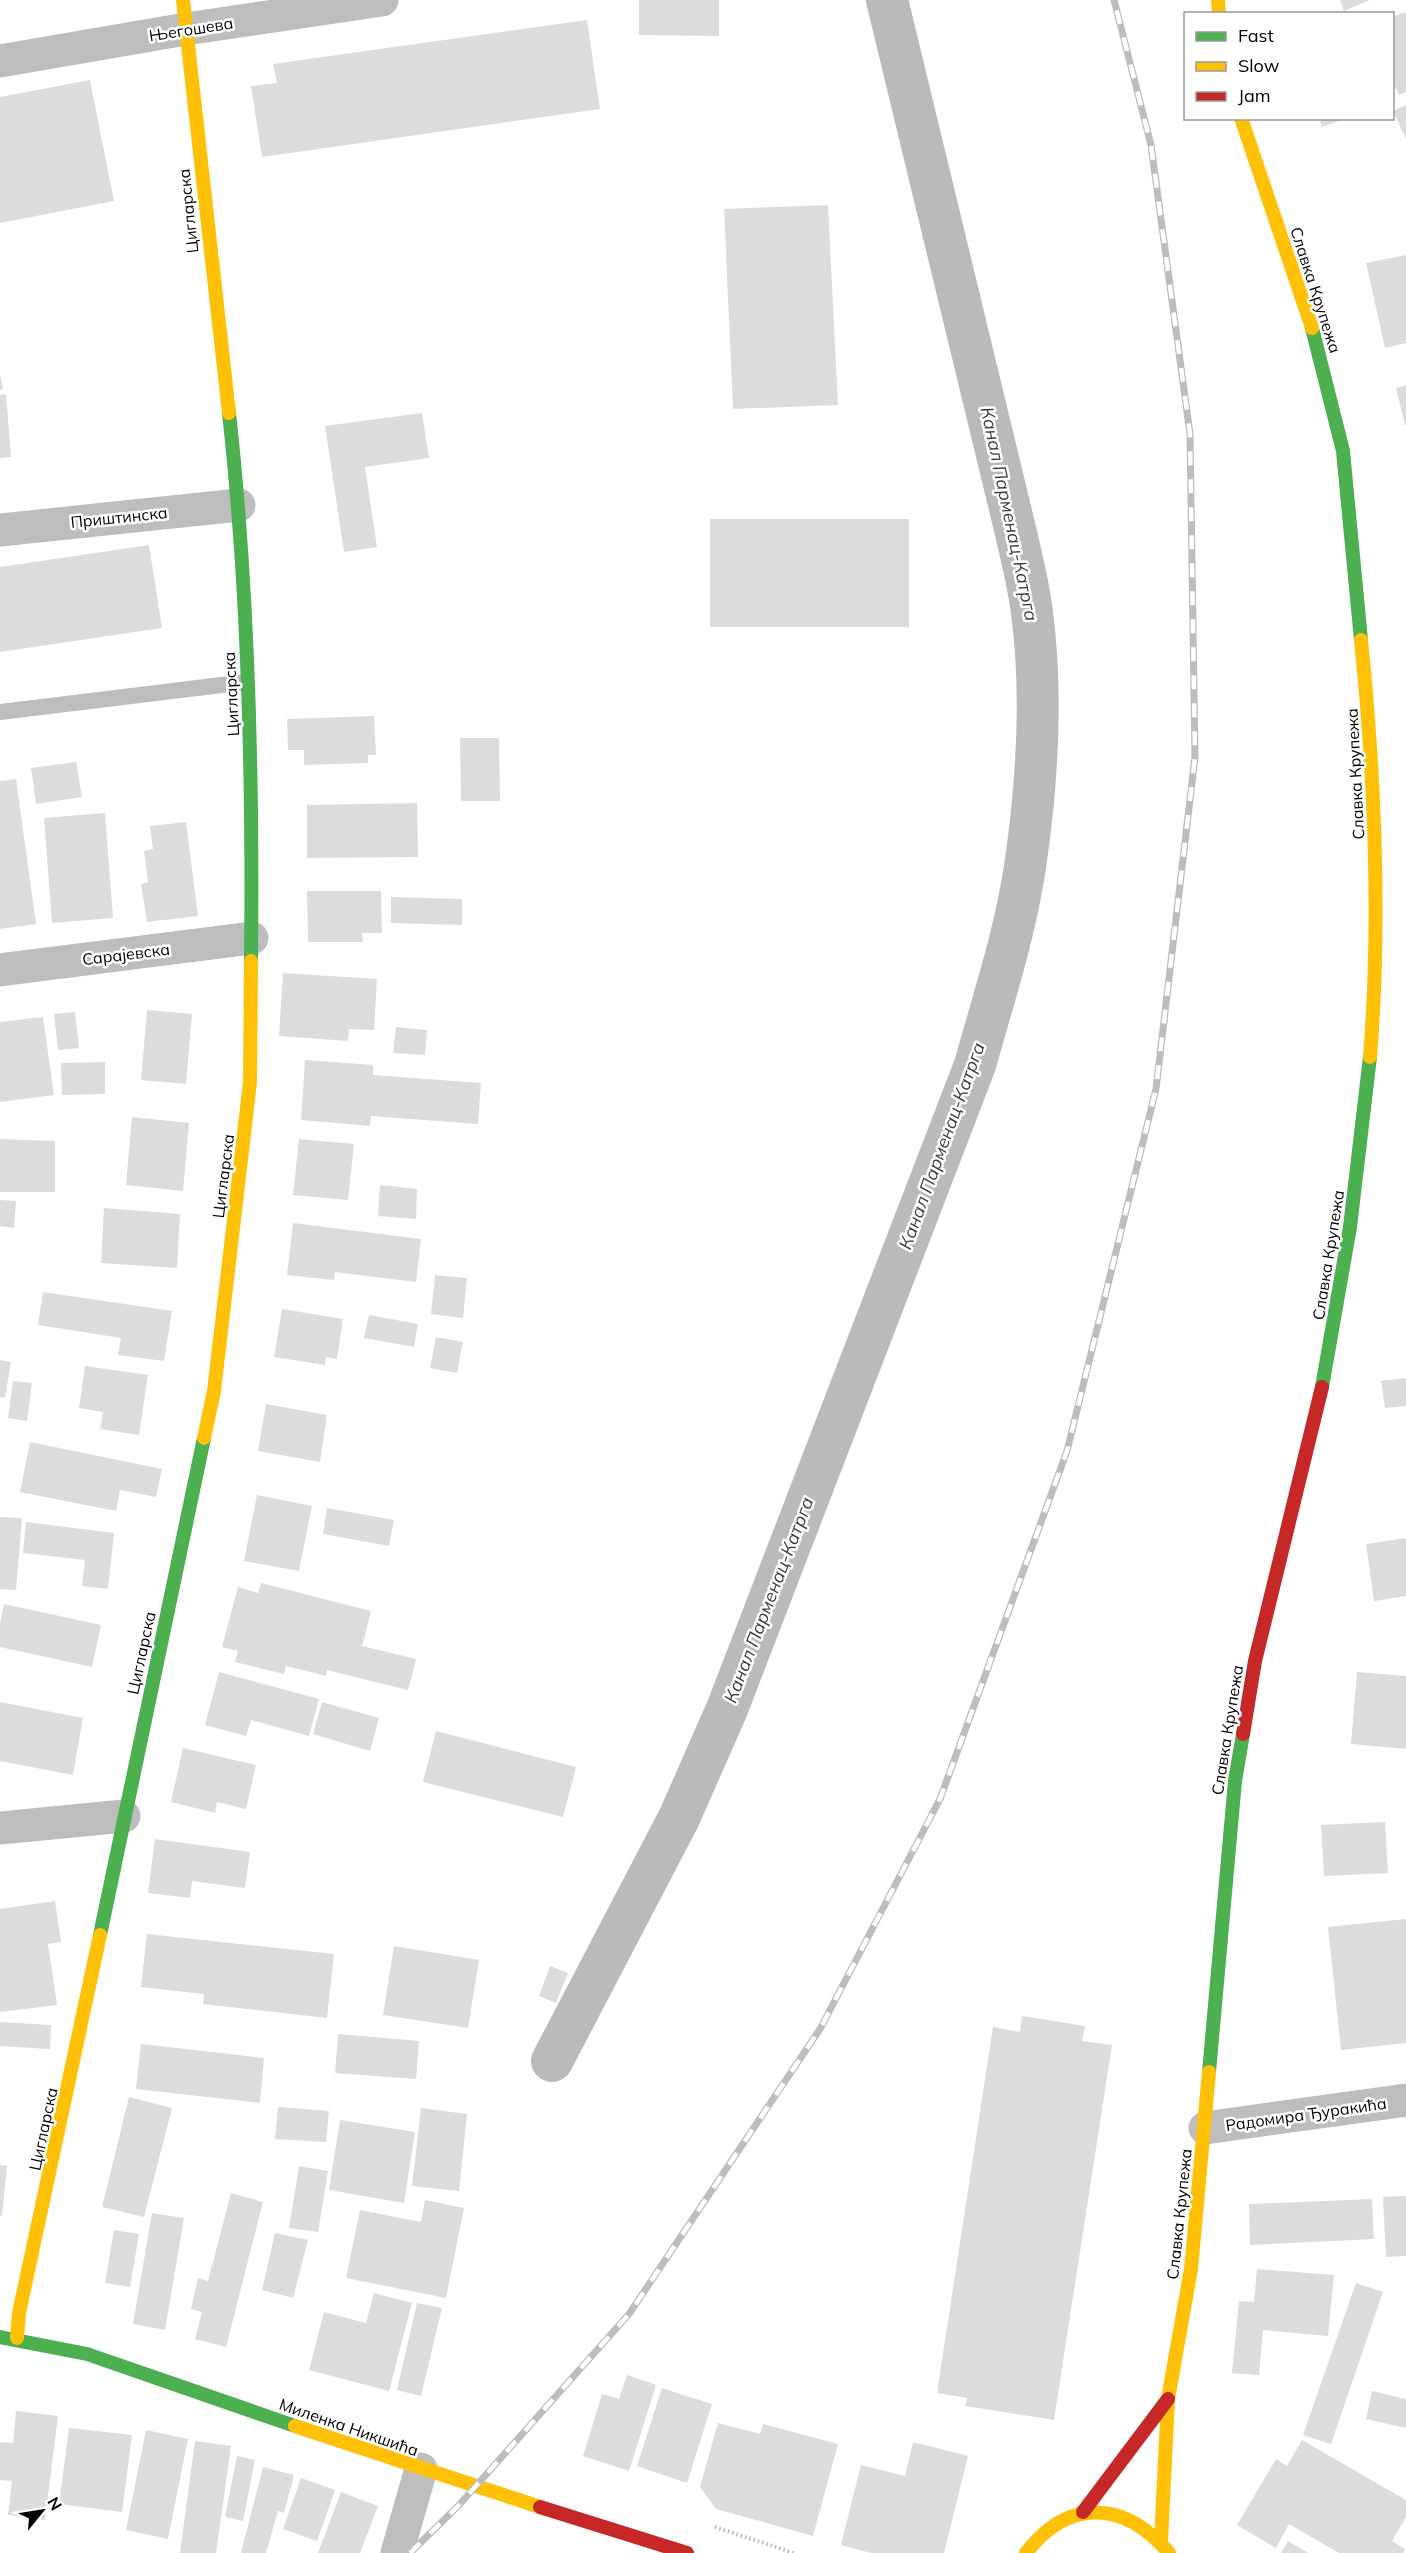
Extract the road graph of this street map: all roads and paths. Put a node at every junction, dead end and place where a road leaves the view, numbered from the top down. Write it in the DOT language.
graph roads {
  1 [pos="382,0"];
  2 [pos="185,14"];
  3 [pos="0,61"];
  4 [pos="1242,120"];
  5 [pos="239,505"];
  6 [pos="0,530"];
  7 [pos="246,682"];
  8 [pos="0,712"];
  9 [pos="252,938"];
  10 [pos="0,970"];
  11 [pos="123,1816"];
  12 [pos="0,1828"];
  13 [pos="1406,2100"];
  14 [pos="1205,2128"];
  15 [pos="0,2337"];
  16 [pos="17,2338"];
  17 [pos="1168,2399"];
  18 [pos="421,2469"];
  19 [pos="1083,2512"];
  20 [pos="1165,2547"];
  21 [pos="1026,2550"];
  22 [pos="397,2553"];
  23 [pos="687,2553"];
  1 -- 2 [label="street, Његошева"];
  2 -- 3 [label="street, Његошева"];
  2 -- 5 [label="main road, Цигларска"];
  4 -- 14 [label="main road, Славка Крупежа"];
  5 -- 6 [label="street, Приштинска"];
  5 -- 7 [label="main road, Цигларска"];
  7 -- 8 [label="lane"];
  7 -- 9 [label="main road, Цигларска"];
  9 -- 10 [label="street, Сарајевска"];
  9 -- 11 [label="main road, Цигларска"];
  11 -- 12 [label="street"];
  11 -- 16 [label="main road, Цигларска"];
  13 -- 14 [label="street, Радомира Ђуракића"];
  14 -- 17 [label="main road, Славка Крупежа"];
  15 -- 16 [label="main road, Миленка Никшића"];
  16 -- 18 [label="main road, Миленка Никшића"];
  17 -- 19 [label="main road"];
  17 -- 20 [label="main road, Славка Крупежа"];
  18 -- 22 [label="street"];
  18 -- 23 [label="main road, Миленка Никшића"];
  19 -- 20 [label="main road"];
  19 -- 21 [label="main road"];
}
